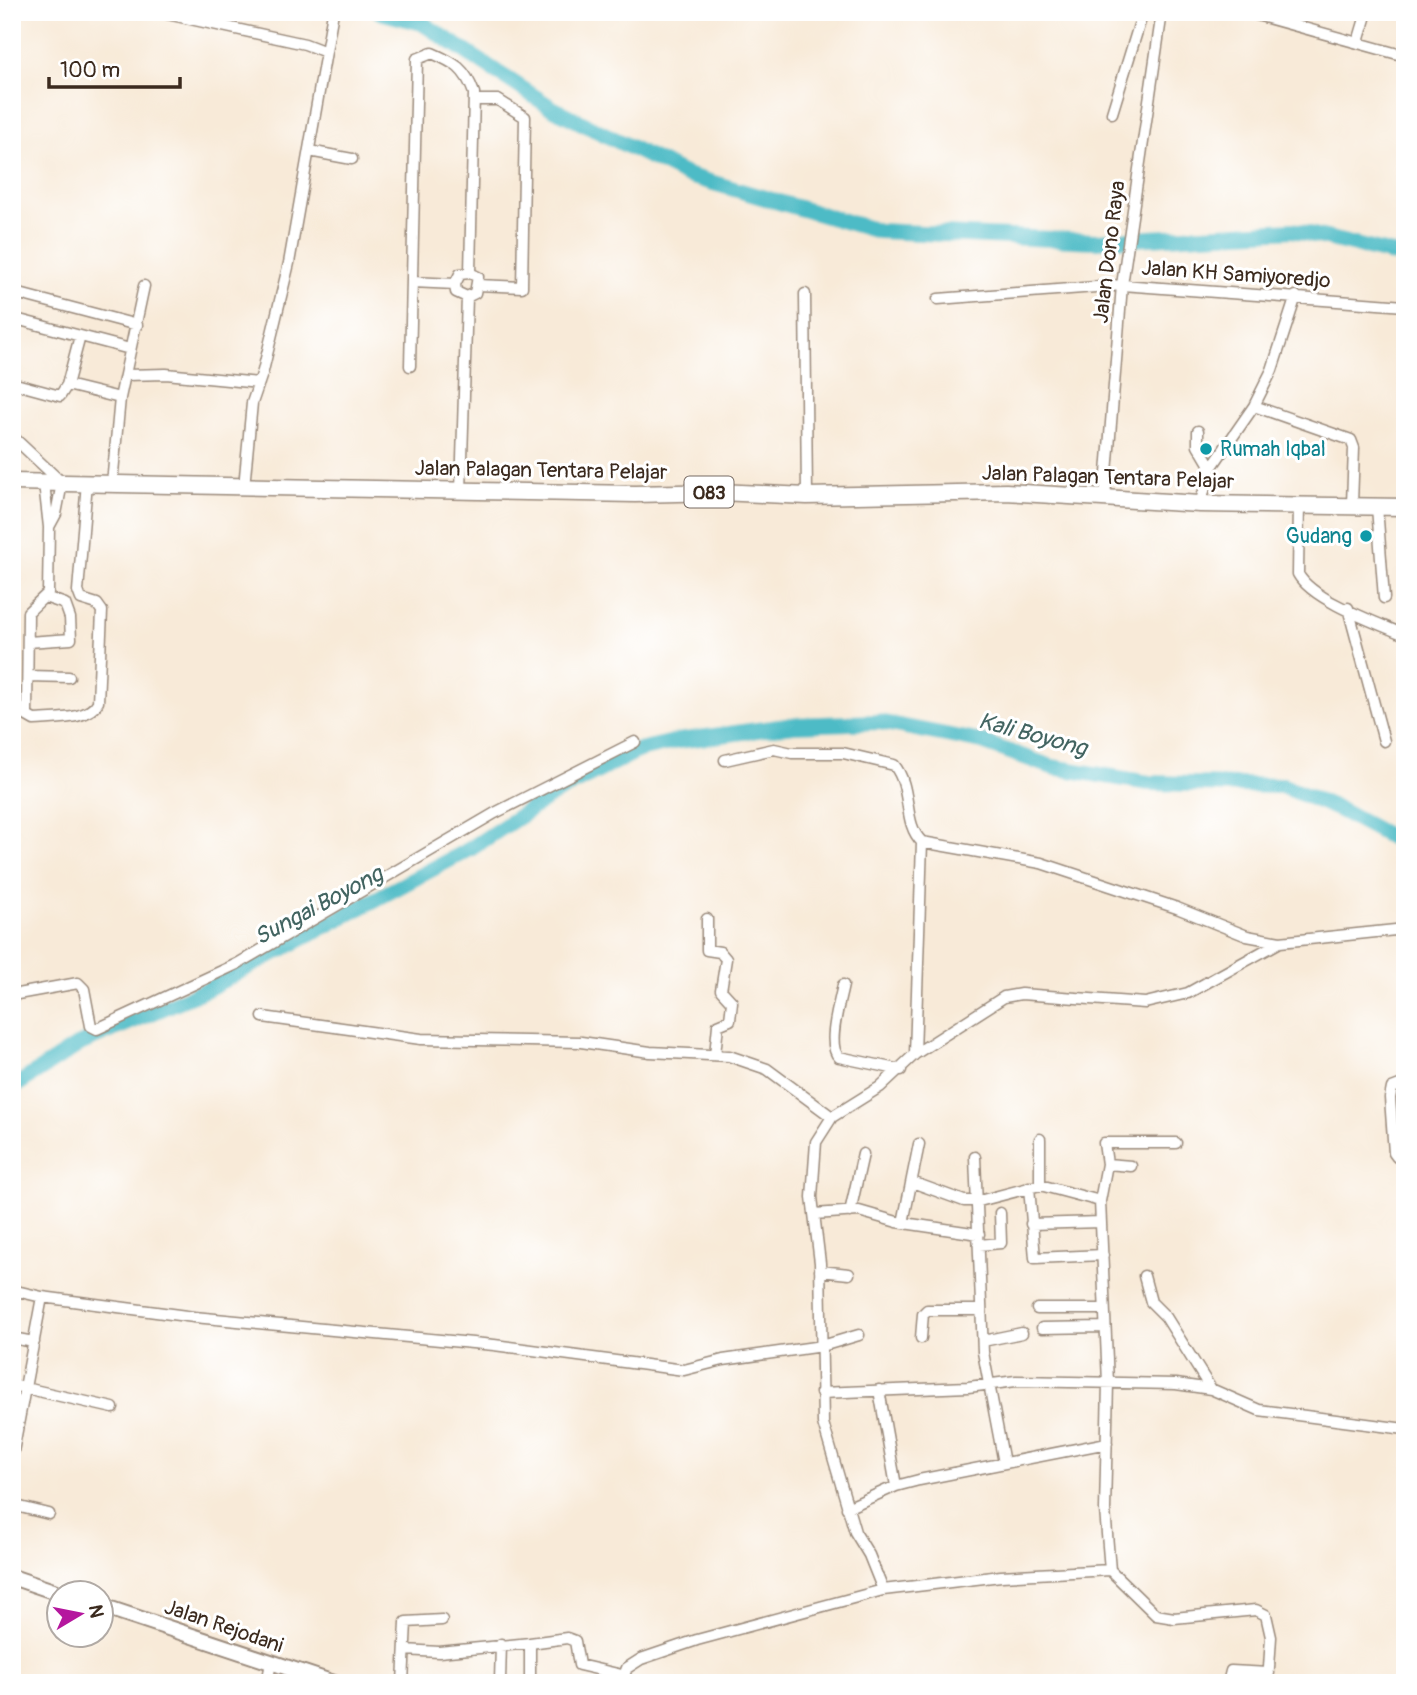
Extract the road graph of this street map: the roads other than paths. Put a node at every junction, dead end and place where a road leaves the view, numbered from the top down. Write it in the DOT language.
graph roads {
  1 [pos="158,12"];
  2 [pos="333,12"];
  3 [pos="1143,12"];
  4 [pos="1162,12"];
  5 [pos="1246,12"];
  6 [pos="1367,12"];
  7 [pos="1358,42"];
  8 [pos="326,52"];
  9 [pos="1405,56"];
  10 [pos="474,100"];
  11 [pos="1112,113"];
  12 [pos="309,151"];
  13 [pos="352,159"];
  14 [pos="470,272"];
  15 [pos="412,282"];
  16 [pos="455,284"];
  17 [pos="477,285"];
  18 [pos="1122,285"];
  19 [pos="144,286"];
  20 [pos="12,292"];
  21 [pos="805,294"];
  22 [pos="467,296"];
  23 [pos="1296,296"];
  24 [pos="938,299"];
  25 [pos="1405,306"];
  26 [pos="12,318"];
  27 [pos="137,325"];
  28 [pos="80,336"];
  29 [pos="130,349"];
  30 [pos="410,366"];
  31 [pos="126,375"];
  32 [pos="12,383"];
  33 [pos="259,383"];
  34 [pos="67,385"];
  35 [pos="120,398"];
  36 [pos="1254,406"];
  37 [pos="1198,431"];
  38 [pos="12,436"];
  39 [pos="1211,467"];
  40 [pos="12,482"];
  41 [pos="87,482"];
  42 [pos="44,483"];
  43 [pos="62,483"];
  44 [pos="112,484"];
  45 [pos="244,486"];
  46 [pos="461,491"];
  47 [pos="807,496"];
  48 [pos="1105,498"];
  49 [pos="1300,503"];
  50 [pos="1200,504"];
  51 [pos="1353,504"];
  52 [pos="1405,506"];
  53 [pos="1377,507"];
  54 [pos="49,527"];
  55 [pos="45,597"];
  56 [pos="1384,598"];
  57 [pos="1348,608"];
  58 [pos="1405,635"];
  59 [pos="28,642"];
  60 [pos="28,676"];
  61 [pos="69,677"];
  62 [pos="1384,741"];
  63 [pos="635,742"];
  64 [pos="725,760"];
  65 [pos="922,842"];
  66 [pos="707,919"];
  67 [pos="1405,929"];
  68 [pos="1280,942"];
  69 [pos="844,985"];
  70 [pos="12,995"];
  71 [pos="263,1017"];
  72 [pos="915,1054"];
  73 [pos="715,1055"];
  74 [pos="901,1070"];
  75 [pos="1405,1083"];
  76 [pos="832,1117"];
  77 [pos="1040,1139"];
  78 [pos="1176,1143"];
  79 [pos="919,1144"];
  80 [pos="863,1154"];
  81 [pos="975,1157"];
  82 [pos="1405,1157"];
  83 [pos="1107,1164"];
  84 [pos="1131,1166"];
  85 [pos="912,1182"];
  86 [pos="1040,1185"];
  87 [pos="1029,1187"];
  88 [pos="979,1201"];
  89 [pos="1100,1201"];
  90 [pos="850,1212"];
  91 [pos="1000,1213"];
  92 [pos="814,1214"];
  93 [pos="1101,1222"];
  94 [pos="903,1223"];
  95 [pos="1031,1224"];
  96 [pos="979,1240"];
  97 [pos="1103,1255"];
  98 [pos="820,1271"];
  99 [pos="849,1274"];
  100 [pos="1144,1276"];
  101 [pos="12,1290"];
  102 [pos="42,1297"];
  103 [pos="1104,1308"];
  104 [pos="1037,1309"];
  105 [pos="980,1310"];
  106 [pos="1042,1328"];
  107 [pos="1104,1328"];
  108 [pos="1022,1333"];
  109 [pos="859,1335"];
  110 [pos="12,1338"];
  111 [pos="921,1338"];
  112 [pos="983,1341"];
  113 [pos="34,1342"];
  114 [pos="822,1346"];
  115 [pos="1108,1383"];
  116 [pos="988,1384"];
  117 [pos="12,1385"];
  118 [pos="1211,1389"];
  119 [pos="26,1390"];
  120 [pos="880,1390"];
  121 [pos="821,1393"];
  122 [pos="113,1408"];
  123 [pos="15,1428"];
  124 [pos="1405,1429"];
  125 [pos="1107,1443"];
  126 [pos="12,1457"];
  127 [pos="1004,1463"];
  128 [pos="895,1486"];
  129 [pos="12,1504"];
  130 [pos="847,1508"];
  131 [pos="49,1514"];
  132 [pos="1110,1570"];
  133 [pos="12,1577"];
  134 [pos="46,1589"];
  135 [pos="883,1590"];
  136 [pos="116,1611"];
  137 [pos="442,1620"];
  138 [pos="530,1643"];
  139 [pos="501,1644"];
  140 [pos="405,1650"];
  141 [pos="282,1667"];
  142 [pos="1268,1678"];
  143 [pos="622,1679"];
  144 [pos="500,1681"];
  145 [pos="267,1683"];
  146 [pos="334,1683"];
  147 [pos="403,1683"];
  148 [pos="530,1683"];
  149 [pos="1228,1683"];
  1 -- 8 [label="street"];
  2 -- 8 [label="street"];
  3 -- 11 [label="street"];
  4 -- 18 [label="street, Jalan Dono Raya"];
  5 -- 7 [label="street"];
  6 -- 7 [label="street"];
  7 -- 9 [label="street"];
  8 -- 12 [label="street"];
  10 -- 14 [label="street"];
  10 -- 15 [label="street"];
  10 -- 17 [label="street"];
  12 -- 13 [label="street"];
  12 -- 33 [label="street"];
  14 -- 16 [label="street"];
  14 -- 17 [label="street"];
  15 -- 16 [label="street"];
  15 -- 30 [label="street"];
  16 -- 22 [label="street"];
  17 -- 22 [label="street"];
  18 -- 23 [label="street, Jalan KH Samiyoredjo"];
  18 -- 24 [label="street, Jalan KH Samiyoredjo"];
  18 -- 48 [label="street, Jalan Dono Raya"];
  19 -- 27 [label="street"];
  20 -- 27 [label="street"];
  21 -- 47 [label="street"];
  22 -- 46 [label="street"];
  23 -- 25 [label="street, Jalan KH Samiyoredjo"];
  23 -- 36 [label="street"];
  26 -- 28 [label="street"];
  27 -- 29 [label="street"];
  28 -- 29 [label="street"];
  28 -- 34 [label="street"];
  29 -- 31 [label="street"];
  31 -- 33 [label="street"];
  31 -- 35 [label="street"];
  32 -- 34 [label="street"];
  33 -- 45 [label="street"];
  34 -- 35 [label="street"];
  35 -- 44 [label="street"];
  36 -- 39 [label="street"];
  36 -- 51 [label="street"];
  37 -- 39 [label="street"];
  38 -- 43 [label="street"];
  39 -- 50 [label="street"];
  40 -- 42 [label="main road, Jalan Palagan Tentara Pelajar / 083"];
  41 -- 43 [label="main road, Jalan Palagan Tentara Pelajar / 083"];
  41 -- 44 [label="main road, Jalan Palagan Tentara Pelajar / 083"];
  41 -- 60 [label="street"];
  42 -- 43 [label="main road, Jalan Palagan Tentara Pelajar / 083"];
  42 -- 54 [label="street"];
  43 -- 54 [label="street"];
  44 -- 45 [label="main road, Jalan Palagan Tentara Pelajar / 083"];
  45 -- 46 [label="main road, Jalan Palagan Tentara Pelajar / 083"];
  46 -- 47 [label="main road, Jalan Palagan Tentara Pelajar / 083"];
  47 -- 48 [label="main road, Jalan Palagan Tentara Pelajar / 083"];
  48 -- 50 [label="main road, Jalan Palagan Tentara Pelajar / 083"];
  49 -- 50 [label="main road, Jalan Palagan Tentara Pelajar / 083"];
  49 -- 51 [label="main road, Jalan Palagan Tentara Pelajar / 083"];
  49 -- 57 [label="street"];
  51 -- 53 [label="main road, Jalan Palagan Tentara Pelajar / 083"];
  52 -- 53 [label="main road, Jalan Palagan Tentara Pelajar / 083"];
  53 -- 56 [label="street"];
  54 -- 55 [label="street"];
  55 -- 59 [label="street"];
  55 -- 59 [label="street"];
  57 -- 58 [label="street"];
  57 -- 62 [label="street"];
  59 -- 60 [label="street"];
  60 -- 61 [label="street"];
  63 -- 70 [label="street"];
  64 -- 65 [label="street"];
  65 -- 68 [label="street"];
  65 -- 72 [label="street"];
  66 -- 73 [label="street"];
  67 -- 68 [label="street"];
  68 -- 72 [label="street"];
  69 -- 74 [label="street"];
  71 -- 73 [label="street"];
  72 -- 74 [label="street"];
  73 -- 76 [label="street"];
  74 -- 76 [label="street"];
  75 -- 82 [label="street"];
  76 -- 92 [label="street"];
  77 -- 86 [label="street"];
  78 -- 83 [label="street"];
  79 -- 85 [label="street"];
  80 -- 90 [label="street"];
  81 -- 88 [label="street"];
  83 -- 84 [label="street"];
  83 -- 89 [label="street"];
  85 -- 88 [label="street"];
  85 -- 94 [label="street"];
  86 -- 87 [label="street"];
  86 -- 89 [label="street"];
  87 -- 88 [label="street"];
  87 -- 95 [label="street"];
  88 -- 96 [label="street"];
  89 -- 93 [label="street"];
  90 -- 92 [label="street"];
  90 -- 94 [label="street"];
  91 -- 96 [label="street"];
  92 -- 98 [label="street"];
  93 -- 95 [label="street"];
  93 -- 97 [label="street"];
  94 -- 96 [label="street"];
  95 -- 97 [label="street"];
  96 -- 105 [label="street"];
  97 -- 103 [label="street"];
  98 -- 99 [label="street"];
  98 -- 114 [label="street"];
  100 -- 118 [label="street"];
  101 -- 102 [label="street"];
  102 -- 113 [label="street"];
  102 -- 114 [label="street"];
  103 -- 104 [label="street"];
  103 -- 107 [label="street"];
  105 -- 111 [label="street"];
  105 -- 112 [label="street"];
  106 -- 107 [label="street"];
  107 -- 115 [label="street"];
  108 -- 112 [label="street"];
  109 -- 114 [label="street"];
  110 -- 113 [label="street"];
  112 -- 116 [label="street"];
  113 -- 119 [label="street"];
  114 -- 121 [label="street"];
  115 -- 116 [label="street"];
  115 -- 118 [label="street"];
  115 -- 125 [label="street"];
  116 -- 120 [label="street"];
  116 -- 127 [label="street"];
  117 -- 119 [label="street"];
  118 -- 124 [label="street"];
  119 -- 122 [label="street"];
  119 -- 123 [label="street"];
  120 -- 121 [label="street"];
  120 -- 128 [label="street"];
  121 -- 130 [label="street"];
  123 -- 126 [label="street"];
  125 -- 127 [label="street"];
  125 -- 132 [label="street"];
  127 -- 128 [label="street"];
  128 -- 130 [label="street"];
  129 -- 131 [label="street"];
  130 -- 135 [label="street"];
  132 -- 135 [label="street"];
  132 -- 142 [label="street"];
  133 -- 134 [label="main road"];
  135 -- 143 [label="street"];
  136 -- 141 [label="main road, Jalan Rejodani"];
  137 -- 140 [label="street"];
  138 -- 139 [label="street"];
  138 -- 143 [label="street"];
  138 -- 148 [label="street"];
  139 -- 140 [label="street"];
  139 -- 144 [label="street"];
  140 -- 147 [label="street"];
  141 -- 145 [label="street"];
  141 -- 146 [label="main road, Jalan Rejodani"];
  142 -- 149 [label="street"];
}
